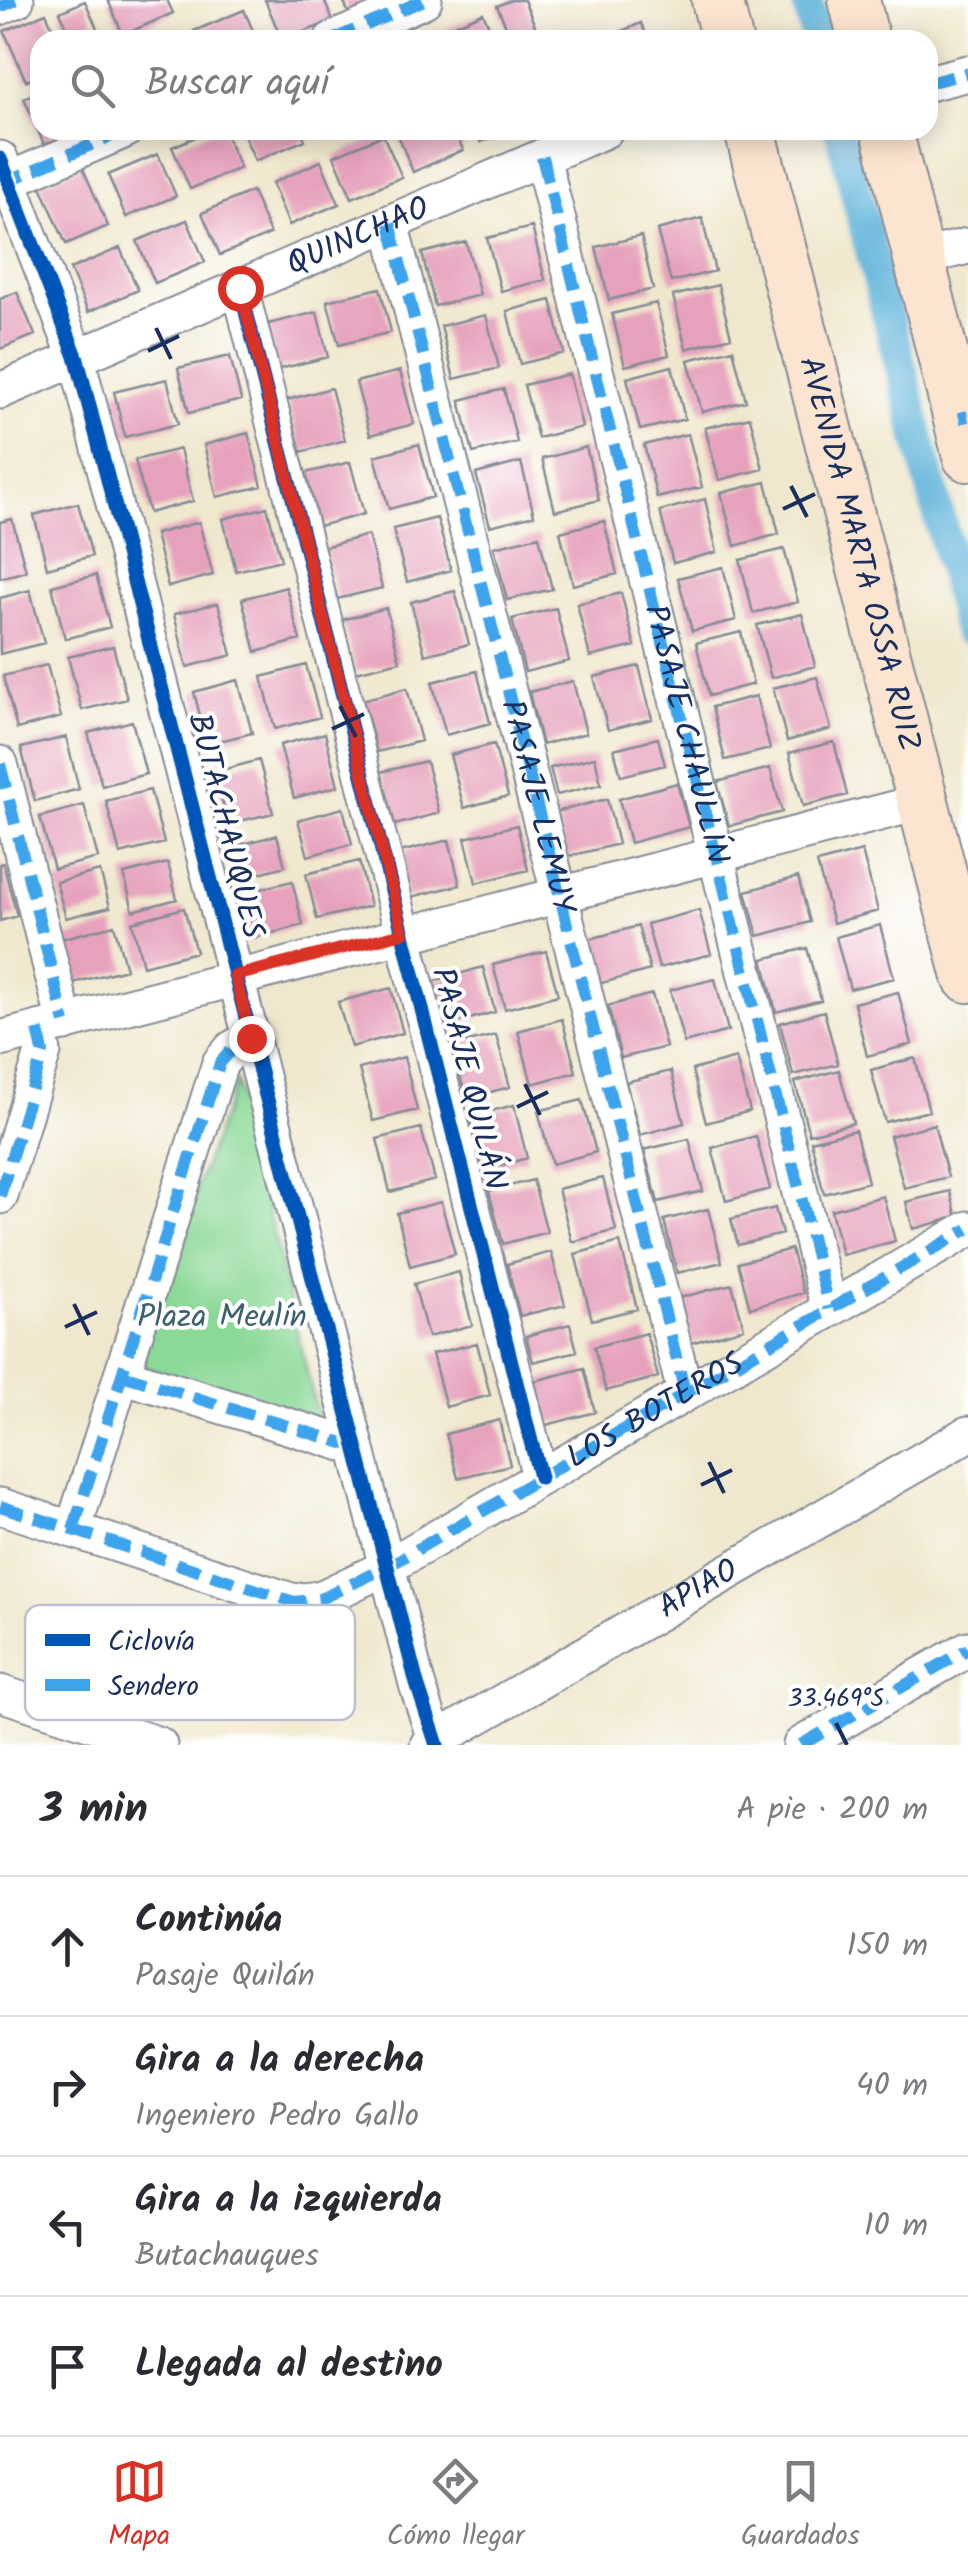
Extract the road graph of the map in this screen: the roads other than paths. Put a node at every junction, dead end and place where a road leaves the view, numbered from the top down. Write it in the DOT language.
graph roads {
  1 [pos="16,0"];
  2 [pos="424,0"];
  3 [pos="717,0"];
  4 [pos="854,0"];
  5 [pos="0,7"];
  6 [pos="355,30"];
  7 [pos="724,30"];
  8 [pos="862,30"];
  9 [pos="968,73"];
  10 [pos="938,80"];
  11 [pos="98,140"];
  12 [pos="581,140"];
  13 [pos="753,140"];
  14 [pos="889,140"];
  15 [pos="542,157"];
  16 [pos="2,175"];
  17 [pos="390,224"];
  18 [pos="968,246"];
  19 [pos="919,258"];
  20 [pos="240,288"];
  21 [pos="76,359"];
  22 [pos="0,392"];
  23 [pos="965,430"];
  24 [pos="0,764"];
  25 [pos="922,802"];
  26 [pos="715,854"];
  27 [pos="559,894"];
  28 [pos="403,933"];
  29 [pos="235,976"];
  30 [pos="968,977"];
  31 [pos="52,1026"];
  32 [pos="251,1038"];
  33 [pos="0,1039"];
  34 [pos="0,1196"];
  35 [pos="968,1229"];
  36 [pos="829,1309"];
  37 [pos="122,1375"];
  38 [pos="685,1392"];
  39 [pos="968,1434"];
  40 [pos="356,1447"];
  41 [pos="540,1477"];
  42 [pos="0,1506"];
  43 [pos="73,1530"];
  44 [pos="387,1567"];
  45 [pos="968,1649"];
  46 [pos="0,1693"];
  47 [pos="25,1701"];
  48 [pos="83,1720"];
  49 [pos="433,1744"];
  50 [pos="159,1745"];
  51 [pos="801,1745"];
  1 -- 5 [label="street"];
  2 -- 6 [label="street"];
  3 -- 7 [label="street"];
  4 -- 8 [label="street"];
  9 -- 10 [label="street"];
  11 -- 16 [label="street"];
  12 -- 15 [label="street, QUINCHAO"];
  13 -- 25 [label="street, AVENIDA MARTA OSSA RUIZ"];
  14 -- 19 [label="street"];
  15 -- 17 [label="street, QUINCHAO"];
  15 -- 26 [label="street, PASAJE CHAULLÍN"];
  16 -- 21 [label="street, BUTACHAUQUES"];
  17 -- 20 [label="street, QUINCHAO"];
  17 -- 27 [label="street, PASAJE LEMUY"];
  18 -- 19 [label="street"];
  19 -- 23 [label="street"];
  20 -- 21 [label="street, QUINCHAO"];
  20 -- 28 [label="street, PASAJE QUILÁN"];
  21 -- 22 [label="street, QUINCHAO"];
  21 -- 29 [label="street, BUTACHAUQUES"];
  24 -- 31 [label="street"];
  25 -- 26 [label="street"];
  25 -- 30 [label="street, AVENIDA MARTA OSSA RUIZ"];
  26 -- 27 [label="street"];
  26 -- 36 [label="street, PASAJE CHAULLÍN"];
  27 -- 28 [label="street"];
  27 -- 38 [label="street, PASAJE LEMUY"];
  28 -- 29 [label="street"];
  28 -- 41 [label="street, PASAJE QUILÁN"];
  29 -- 31 [label="street"];
  29 -- 32 [label="street, BUTACHAUQUES"];
  31 -- 33 [label="street"];
  31 -- 34 [label="street"];
  32 -- 37 [label="street"];
  32 -- 40 [label="street, BUTACHAUQUES"];
  35 -- 36 [label="street, LOS BOTEROS"];
  36 -- 38 [label="street, LOS BOTEROS"];
  37 -- 40 [label="street"];
  37 -- 43 [label="street"];
  38 -- 41 [label="street, LOS BOTEROS"];
  39 -- 49 [label="street, APIAO"];
  40 -- 44 [label="street, BUTACHAUQUES"];
  41 -- 44 [label="street, LOS BOTEROS"];
  42 -- 43 [label="street, LOS BOTEROS"];
  43 -- 44 [label="street, LOS BOTEROS"];
  44 -- 49 [label="street, BUTACHAUQUES"];
  45 -- 51 [label="street"];
  46 -- 47 [label="street"];
  48 -- 50 [label="street"];
}
